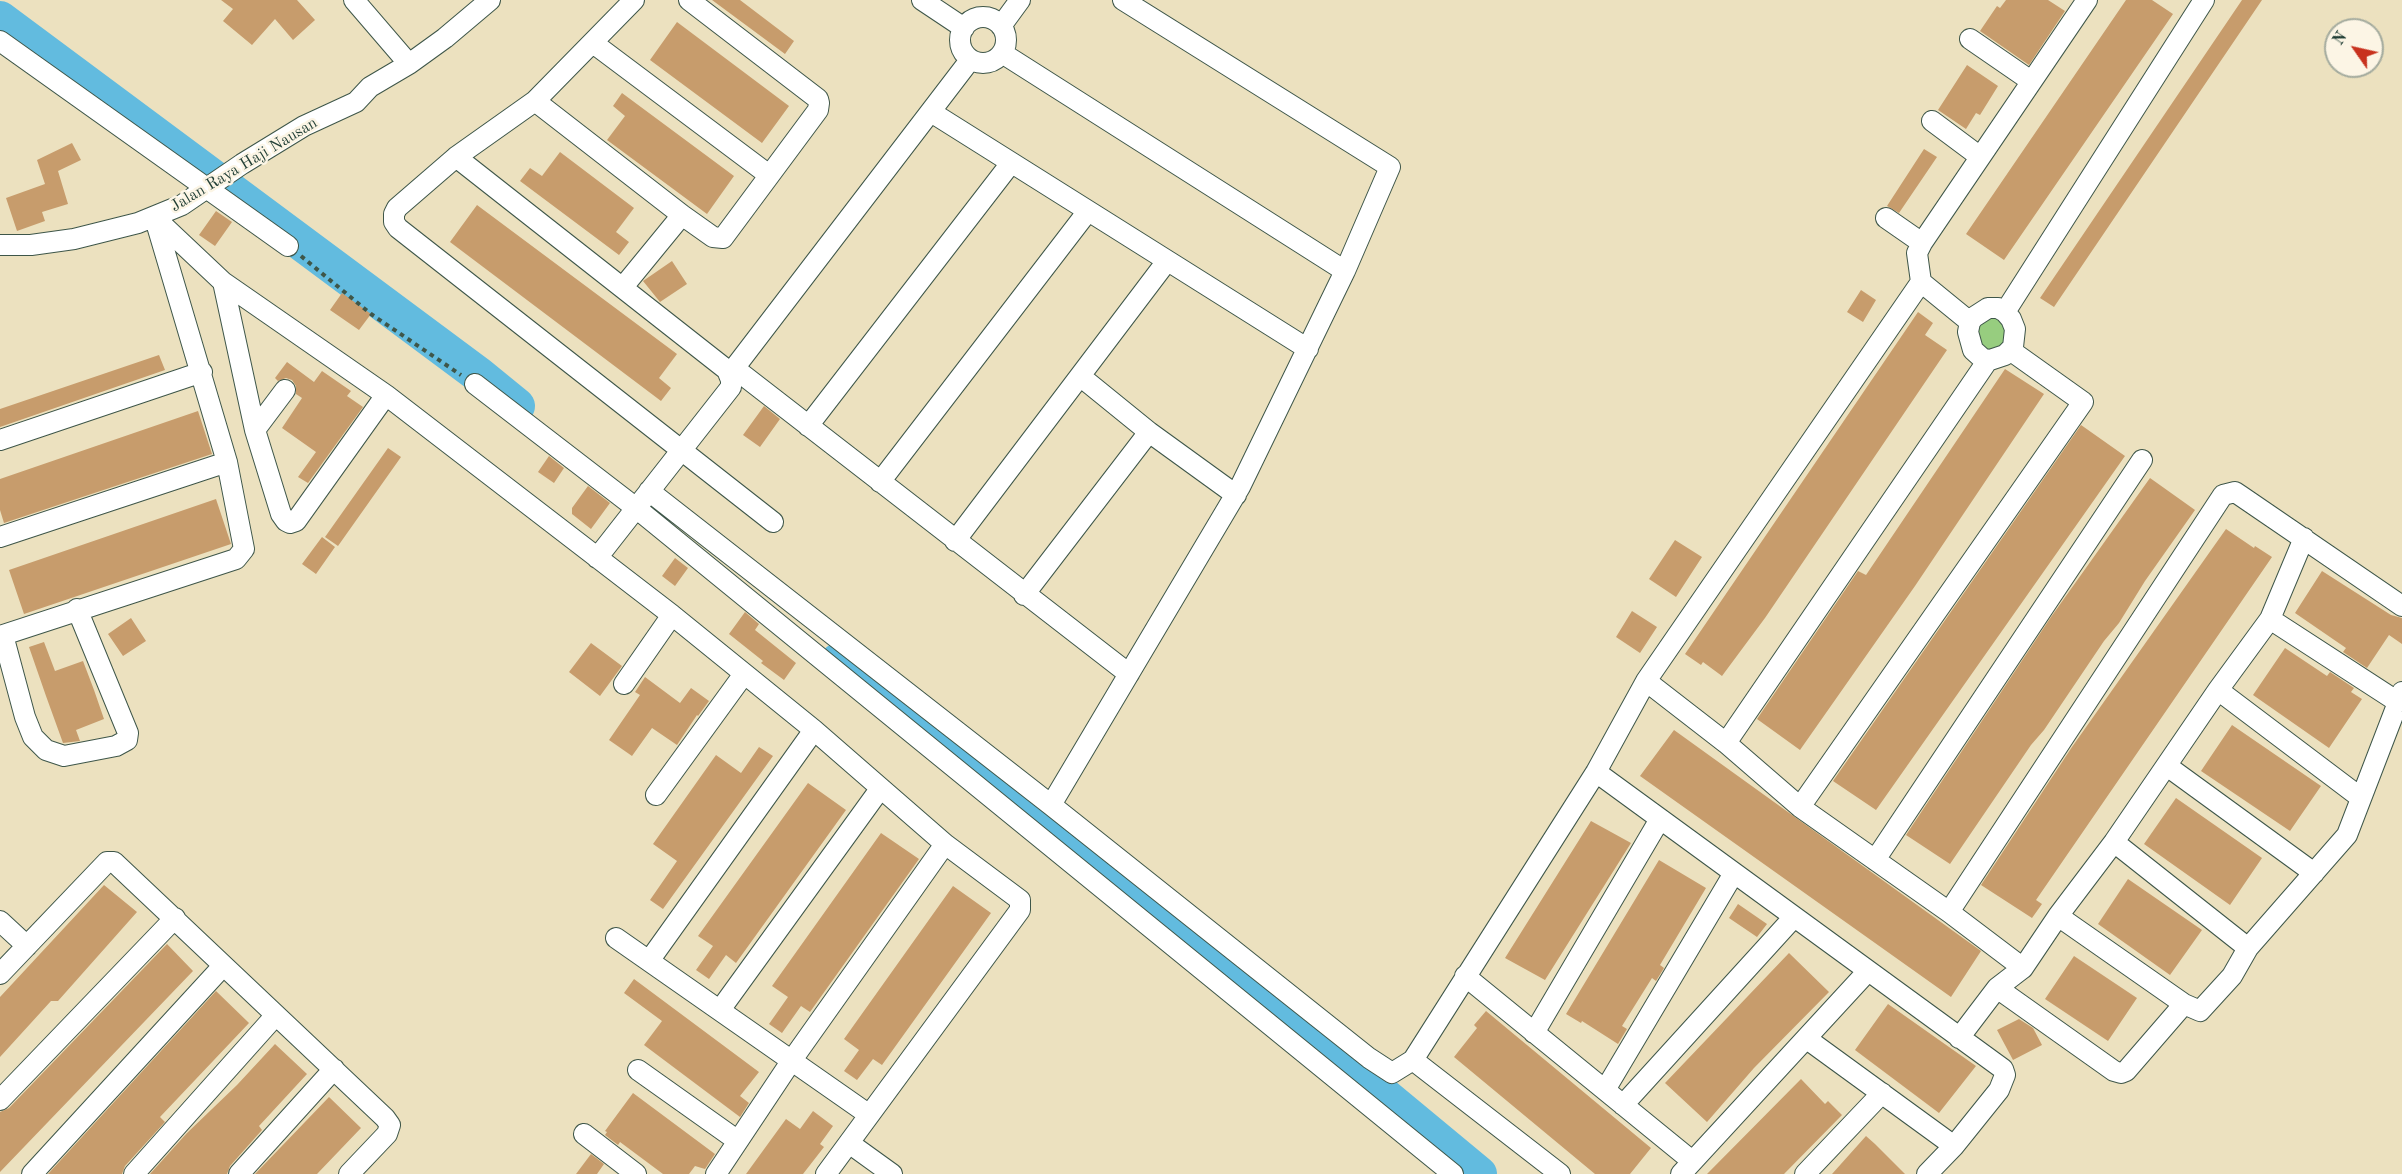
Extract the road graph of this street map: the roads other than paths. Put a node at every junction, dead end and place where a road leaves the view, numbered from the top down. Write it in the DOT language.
graph roads {
  1 [pos="354,0"];
  2 [pos="490,0"];
  3 [pos="634,0"];
  4 [pos="689,0"];
  5 [pos="922,0"];
  6 [pos="1020,0"];
  7 [pos="1123,0"];
  8 [pos="2204,0"];
  9 [pos="2080,2"];
  10 [pos="1001,26"];
  11 [pos="964,28"];
  12 [pos="1970,39"];
  13 [pos="0,41"];
  14 [pos="593,43"];
  15 [pos="1002,53"];
  16 [pos="970,60"];
  17 [pos="409,64"];
  18 [pos="2031,81"];
  19 [pos="535,100"];
  20 [pos="931,112"];
  21 [pos="1932,121"];
  22 [pos="1979,156"];
  23 [pos="456,157"];
  24 [pos="1011,163"];
  25 [pos="769,175"];
  26 [pos="207,189"];
  27 [pos="1088,212"];
  28 [pos="682,215"];
  29 [pos="154,217"];
  30 [pos="1886,218"];
  31 [pos="1922,243"];
  32 [pos="0,245"];
  33 [pos="288,246"];
  34 [pos="1167,261"];
  35 [pos="1345,271"];
  36 [pos="223,282"];
  37 [pos="1921,282"];
  38 [pos="623,287"];
  39 [pos="2005,312"];
  40 [pos="1970,322"];
  41 [pos="1308,349"];
  42 [pos="2010,350"];
  43 [pos="1988,360"];
  44 [pos="202,372"];
  45 [pos="731,372"];
  46 [pos="1080,376"];
  47 [pos="475,384"];
  48 [pos="285,390"];
  49 [pos="386,395"];
  50 [pos="808,426"];
  51 [pos="255,430"];
  52 [pos="1149,432"];
  53 [pos="0,440"];
  54 [pos="682,450"];
  55 [pos="2142,460"];
  56 [pos="227,462"];
  57 [pos="880,482"];
  58 [pos="649,491"];
  59 [pos="1236,495"];
  60 [pos="636,508"];
  61 [pos="773,522"];
  62 [pos="0,537"];
  63 [pos="2304,538"];
  64 [pos="955,541"];
  65 [pos="597,558"];
  66 [pos="1024,595"];
  67 [pos="2402,606"];
  68 [pos="77,609"];
  69 [pos="672,615"];
  70 [pos="2270,619"];
  71 [pos="2,635"];
  72 [pos="744,674"];
  73 [pos="1129,674"];
  74 [pos="1646,681"];
  75 [pos="624,684"];
  76 [pos="2218,690"];
  77 [pos="2400,697"];
  78 [pos="813,730"];
  79 [pos="1726,742"];
  80 [pos="2167,766"];
  81 [pos="1596,772"];
  82 [pos="880,789"];
  83 [pos="656,795"];
  84 [pos="2361,798"];
  85 [pos="1051,805"];
  86 [pos="1800,807"];
  87 [pos="1660,819"];
  88 [pos="2114,842"];
  89 [pos="945,844"];
  90 [pos="1875,860"];
  91 [pos="1734,873"];
  92 [pos="2314,873"];
  93 [pos="1949,912"];
  94 [pos="2058,916"];
  95 [pos="1794,917"];
  96 [pos="175,918"];
  97 [pos="0,921"];
  98 [pos="616,938"];
  99 [pos="27,946"];
  100 [pos="2248,948"];
  101 [pos="649,961"];
  102 [pos="223,966"];
  103 [pos="2023,968"];
  104 [pos="1868,972"];
  105 [pos="0,974"];
  106 [pos="1465,976"];
  107 [pos="1997,988"];
  108 [pos="2184,1004"];
  109 [pos="720,1010"];
  110 [pos="276,1015"];
  111 [pos="1534,1033"];
  112 [pos="1959,1038"];
  113 [pos="1808,1039"];
  114 [pos="792,1060"];
  115 [pos="1413,1060"];
  116 [pos="334,1070"];
  117 [pos="638,1070"];
  118 [pos="1605,1090"];
  119 [pos="1882,1093"];
  120 [pos="0,1100"];
  121 [pos="1623,1105"];
  122 [pos="868,1114"];
  123 [pos="584,1134"];
  124 [pos="738,1141"];
  125 [pos="849,1143"];
  126 [pos="1954,1146"];
  127 [pos="614,1168"];
  128 [pos="1686,1168"];
  129 [pos="32,1174"];
  130 [pos="134,1174"];
  131 [pos="239,1174"];
  132 [pos="349,1174"];
  133 [pos="636,1174"];
  134 [pos="716,1174"];
  135 [pos="826,1174"];
  136 [pos="892,1174"];
  137 [pos="1452,1174"];
  138 [pos="1560,1174"];
  139 [pos="1805,1174"];
  140 [pos="1928,1174"];
  1 -- 17 [label="street"];
  2 -- 17 [label="street, Jalan Raya Haji Nausan"];
  3 -- 14 [label="street"];
  4 -- 25 [label="street"];
  5 -- 11 [label="street"];
  6 -- 10 [label="street"];
  7 -- 35 [label="street"];
  8 -- 39 [label="street"];
  9 -- 18 [label="street"];
  10 -- 11 [label="street"];
  10 -- 15 [label="street"];
  11 -- 16 [label="street"];
  12 -- 18 [label="street"];
  13 -- 26 [label="street"];
  14 -- 19 [label="street"];
  14 -- 25 [label="street"];
  15 -- 16 [label="street"];
  15 -- 35 [label="street"];
  16 -- 20 [label="street"];
  17 -- 26 [label="street, Jalan Raya Haji Nausan"];
  18 -- 22 [label="street"];
  19 -- 23 [label="street"];
  19 -- 28 [label="street"];
  20 -- 24 [label="street"];
  20 -- 45 [label="street"];
  21 -- 22 [label="street"];
  22 -- 31 [label="street"];
  23 -- 38 [label="street"];
  23 -- 54 [label="street"];
  24 -- 27 [label="street"];
  24 -- 50 [label="street"];
  25 -- 28 [label="street"];
  26 -- 29 [label="street, Jalan Raya Haji Nausan"];
  26 -- 33 [label="street"];
  27 -- 34 [label="street"];
  27 -- 57 [label="street"];
  28 -- 38 [label="street"];
  29 -- 32 [label="street, Jalan Raya Haji Nausan"];
  29 -- 36 [label="street"];
  29 -- 44 [label="street"];
  30 -- 31 [label="street"];
  31 -- 37 [label="street"];
  34 -- 41 [label="street"];
  34 -- 46 [label="street"];
  35 -- 41 [label="street"];
  36 -- 49 [label="street"];
  36 -- 51 [label="street"];
  37 -- 40 [label="street"];
  37 -- 74 [label="street"];
  38 -- 45 [label="street"];
  39 -- 40 [label="street"];
  39 -- 42 [label="street"];
  40 -- 43 [label="street"];
  41 -- 59 [label="street"];
  42 -- 43 [label="street"];
  42 -- 86 [label="street"];
  43 -- 79 [label="street"];
  44 -- 53 [label="street"];
  44 -- 56 [label="street"];
  45 -- 50 [label="street"];
  45 -- 54 [label="street"];
  46 -- 52 [label="street"];
  46 -- 64 [label="street"];
  47 -- 60 [label="street"];
  48 -- 51 [label="street"];
  49 -- 51 [label="street"];
  49 -- 65 [label="street"];
  50 -- 57 [label="street"];
  52 -- 59 [label="street"];
  52 -- 66 [label="street"];
  54 -- 58 [label="street"];
  54 -- 61 [label="street"];
  55 -- 90 [label="street"];
  56 -- 62 [label="street"];
  56 -- 68 [label="street"];
  57 -- 64 [label="street"];
  58 -- 60 [label="street"];
  58 -- 85 [label="street"];
  59 -- 73 [label="street"];
  60 -- 65 [label="street"];
  60 -- 137 [label="street"];
  63 -- 67 [label="street"];
  63 -- 70 [label="street"];
  63 -- 93 [label="street"];
  64 -- 66 [label="street"];
  65 -- 69 [label="street"];
  66 -- 73 [label="street"];
  68 -- 71 [label="street"];
  68 -- 71 [label="street"];
  69 -- 72 [label="street"];
  69 -- 75 [label="street"];
  70 -- 76 [label="street"];
  70 -- 77 [label="street"];
  72 -- 78 [label="street"];
  72 -- 83 [label="street"];
  73 -- 85 [label="street"];
  74 -- 79 [label="street"];
  74 -- 81 [label="street"];
  76 -- 80 [label="street"];
  76 -- 84 [label="street"];
  77 -- 84 [label="street"];
  78 -- 82 [label="street"];
  78 -- 101 [label="street"];
  79 -- 86 [label="street"];
  80 -- 88 [label="street"];
  80 -- 92 [label="street"];
  81 -- 87 [label="street"];
  81 -- 106 [label="street"];
  82 -- 89 [label="street"];
  82 -- 109 [label="street"];
  84 -- 92 [label="street"];
  85 -- 115 [label="street"];
  86 -- 90 [label="street"];
  87 -- 91 [label="street"];
  87 -- 111 [label="street"];
  88 -- 94 [label="street"];
  88 -- 100 [label="street"];
  89 -- 114 [label="street"];
  89 -- 122 [label="street"];
  90 -- 93 [label="street"];
  91 -- 95 [label="street"];
  91 -- 118 [label="street"];
  92 -- 100 [label="street"];
  93 -- 103 [label="street"];
  94 -- 103 [label="street"];
  94 -- 108 [label="street"];
  95 -- 104 [label="street"];
  95 -- 121 [label="street"];
  96 -- 99 [label="street"];
  96 -- 102 [label="street"];
  96 -- 120 [label="street"];
  97 -- 99 [label="street"];
  98 -- 101 [label="street"];
  99 -- 105 [label="street"];
  100 -- 108 [label="street"];
  101 -- 109 [label="street"];
  102 -- 110 [label="street"];
  102 -- 129 [label="street"];
  103 -- 107 [label="street"];
  104 -- 112 [label="street"];
  104 -- 113 [label="street"];
  106 -- 111 [label="street"];
  106 -- 115 [label="street"];
  107 -- 108 [label="street"];
  107 -- 112 [label="street"];
  109 -- 114 [label="street"];
  110 -- 116 [label="street"];
  110 -- 130 [label="street"];
  111 -- 118 [label="street"];
  112 -- 126 [label="street"];
  113 -- 119 [label="street"];
  113 -- 128 [label="street"];
  114 -- 122 [label="street"];
  114 -- 124 [label="street"];
  115 -- 138 [label="street"];
  116 -- 131 [label="street"];
  116 -- 132 [label="street"];
  117 -- 124 [label="street"];
  118 -- 121 [label="street"];
  119 -- 126 [label="street"];
  119 -- 139 [label="street"];
  121 -- 128 [label="street"];
  122 -- 125 [label="street"];
  123 -- 127 [label="street"];
  124 -- 134 [label="street"];
  125 -- 135 [label="street"];
  125 -- 136 [label="street"];
  126 -- 140 [label="street"];
  127 -- 133 [label="street"];
}
